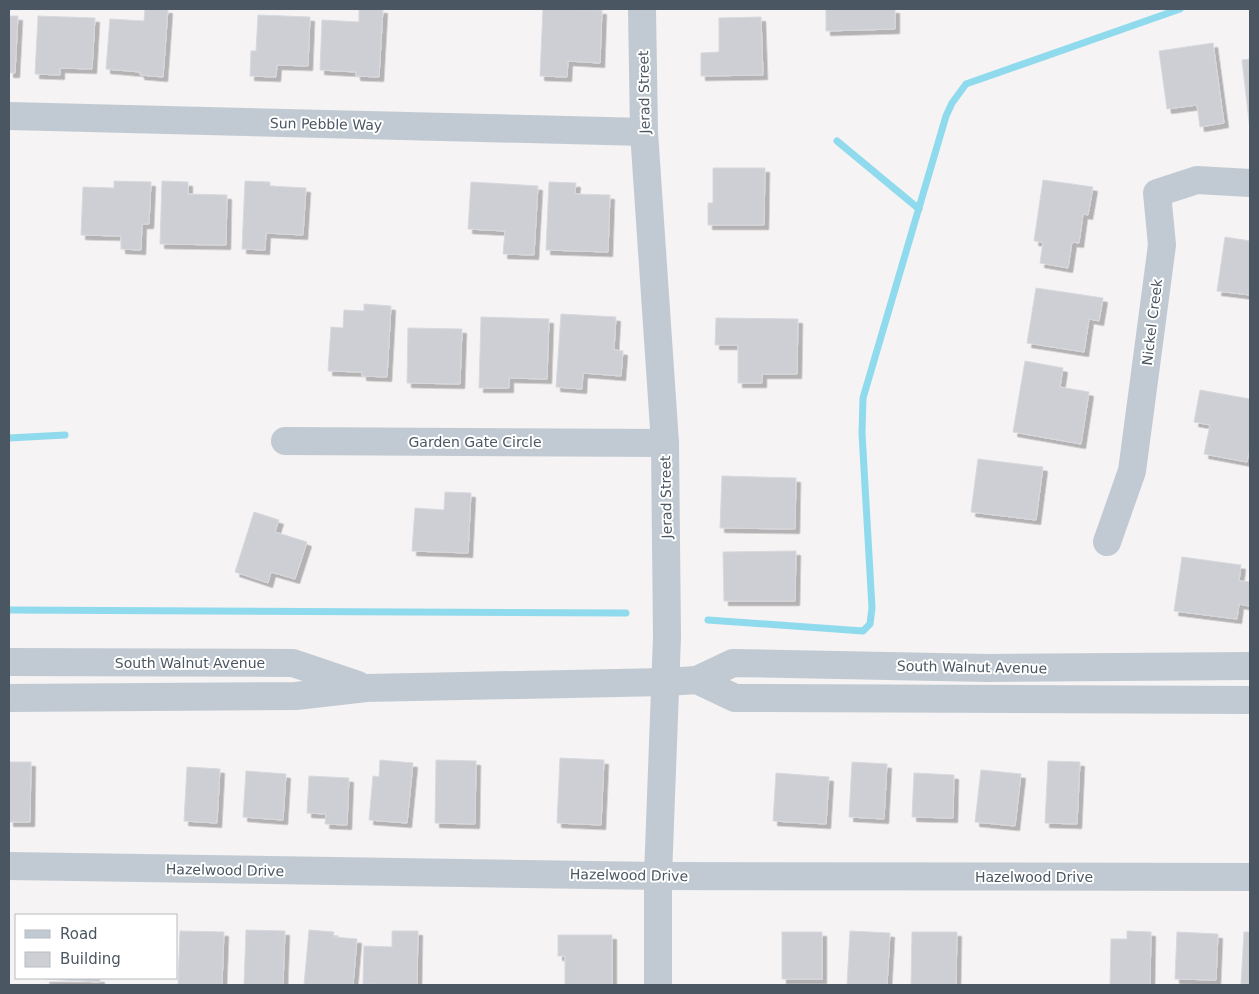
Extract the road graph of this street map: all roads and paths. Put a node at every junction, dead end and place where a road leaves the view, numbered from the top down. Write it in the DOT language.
graph roads {
  1 [pos="642,9"];
  2 [pos="9,116"];
  3 [pos="644,132"];
  4 [pos="1250,182"];
  5 [pos="286,441"];
  6 [pos="665,443"];
  7 [pos="1108,542"];
  8 [pos="9,662"];
  9 [pos="1250,666"];
  10 [pos="697,680"];
  11 [pos="666,682"];
  12 [pos="366,688"];
  13 [pos="9,698"];
  14 [pos="1250,700"];
  15 [pos="9,866"];
  16 [pos="658,876"];
  17 [pos="1250,877"];
  18 [pos="658,985"];
  1 -- 3 [label="street, Jerad Street"];
  2 -- 3 [label="street, Sun Pebble Way"];
  3 -- 6 [label="street, Jerad Street"];
  4 -- 7 [label="street, Nickel Creek"];
  5 -- 6 [label="street, Garden Gate Circle"];
  6 -- 11 [label="street, Jerad Street"];
  8 -- 12 [label="street, South Walnut Avenue"];
  9 -- 10 [label="street, South Walnut Avenue"];
  10 -- 11 [label="street, South Walnut Avenue"];
  10 -- 14 [label="street, South Walnut Avenue"];
  11 -- 12 [label="street, South Walnut Avenue"];
  11 -- 16 [label="street, Jerad Street"];
  12 -- 13 [label="street, South Walnut Avenue"];
  15 -- 16 [label="street, Hazelwood Drive"];
  16 -- 17 [label="street, Hazelwood Drive"];
  16 -- 18 [label="street, Jerad Street"];
}
